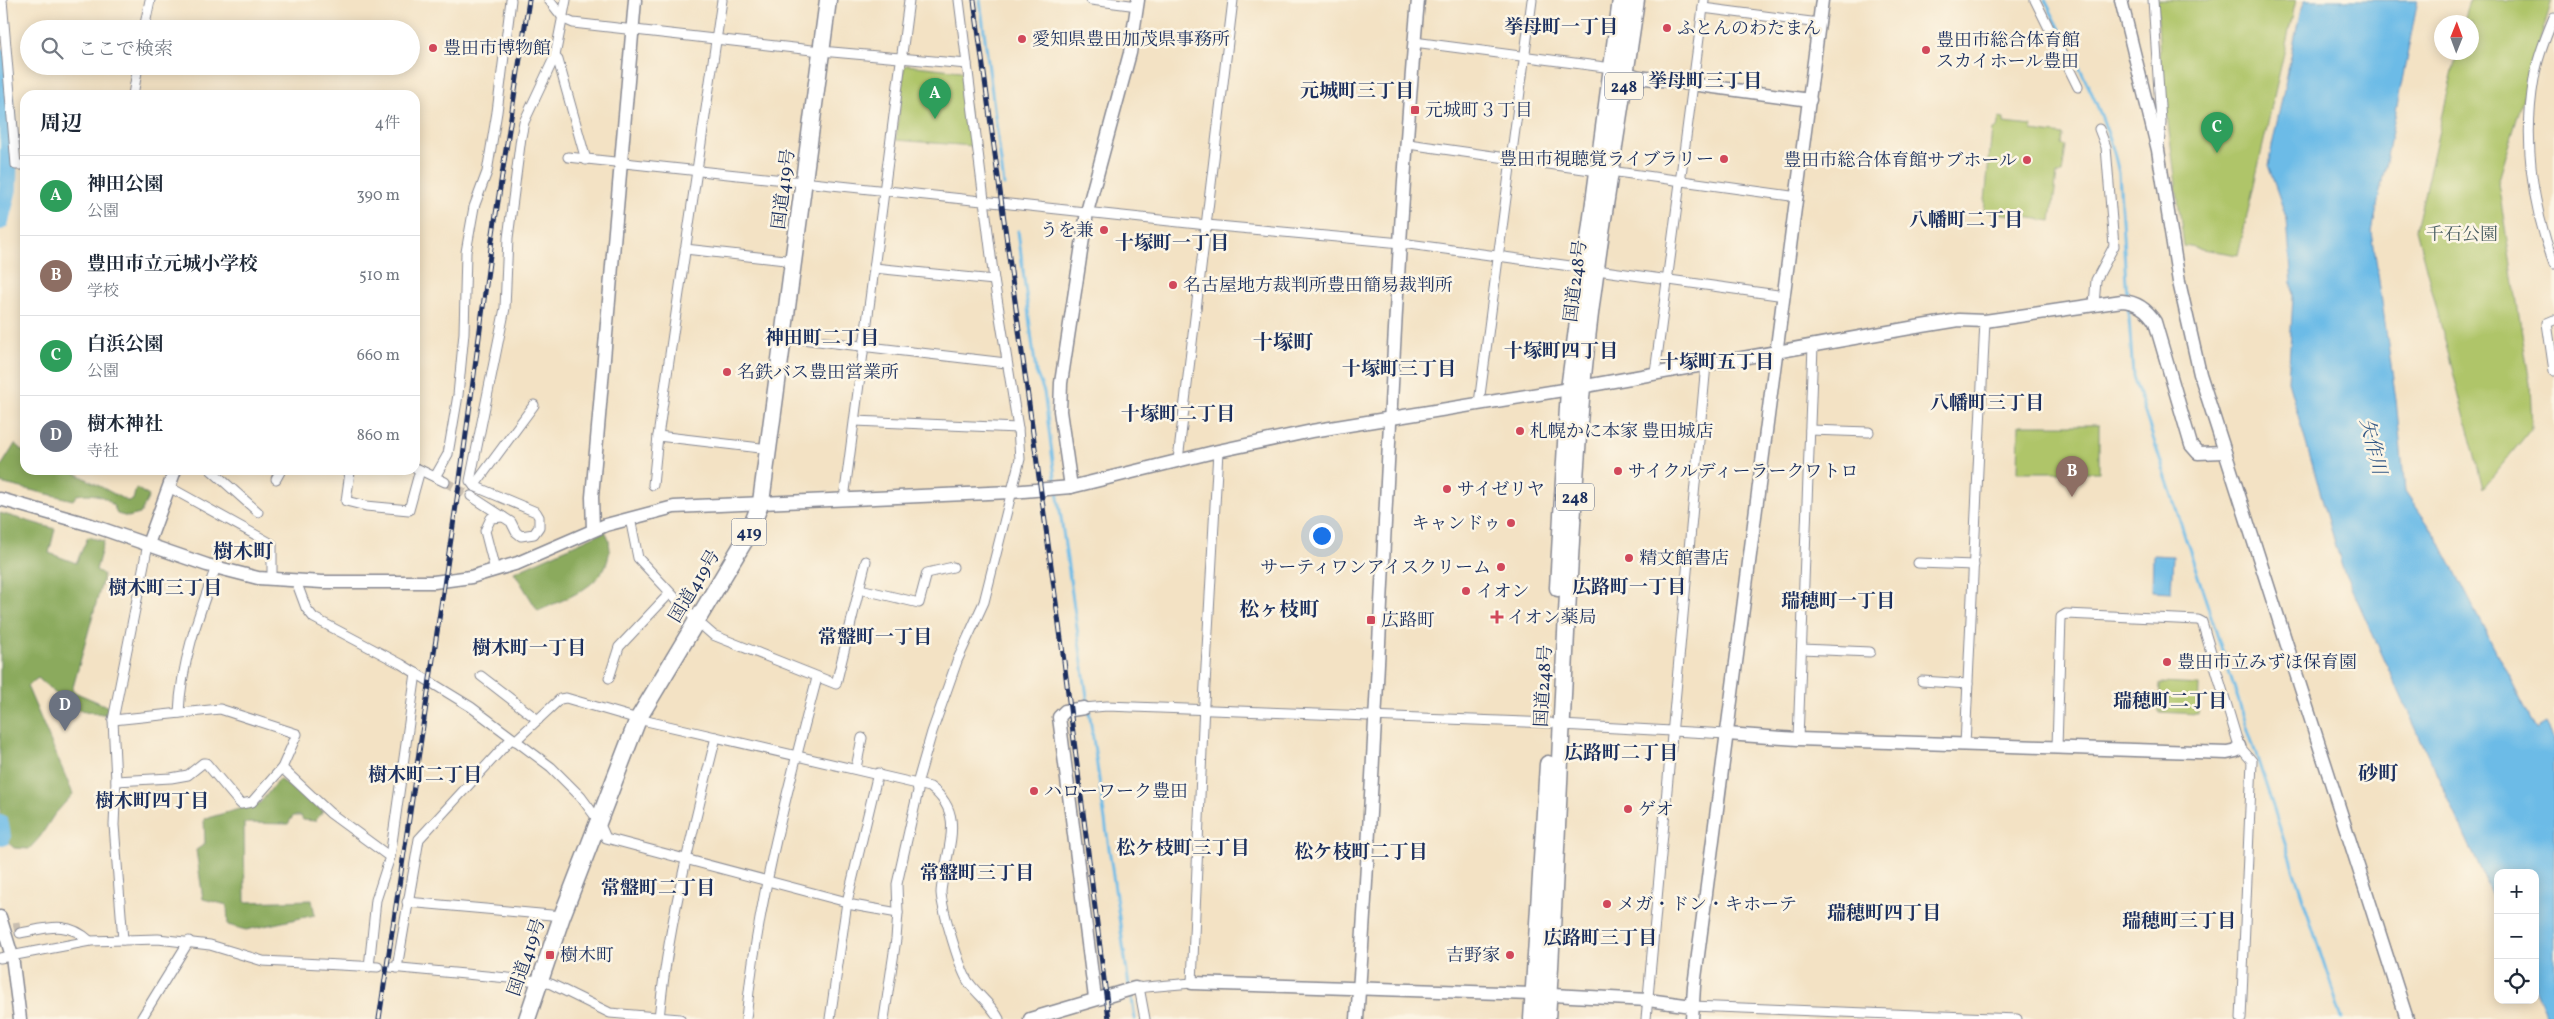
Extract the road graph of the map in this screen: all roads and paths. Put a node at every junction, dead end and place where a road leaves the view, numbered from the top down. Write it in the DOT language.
graph roads {
  1 [pos="2,0"];
  2 [pos="150,0"];
  3 [pos="511,0"];
  4 [pos="550,0"];
  5 [pos="566,0"];
  6 [pos="635,0"];
  7 [pos="722,0"];
  8 [pos="828,0"];
  9 [pos="909,0"];
  10 [pos="959,0"];
  11 [pos="1091,0"];
  12 [pos="1233,0"];
  13 [pos="1418,0"];
  14 [pos="1532,0"];
  15 [pos="1621,0"];
  16 [pos="1636,0"];
  17 [pos="1822,0"];
  18 [pos="2035,0"];
  19 [pos="2121,0"];
  20 [pos="2152,0"];
  21 [pos="1138,3"];
  22 [pos="1703,4"];
  23 [pos="2554,16"];
  24 [pos="564,19"];
  25 [pos="146,20"];
  26 [pos="1819,23"];
  27 [pos="632,29"];
  28 [pos="717,38"];
  29 [pos="1414,42"];
  30 [pos="821,51"];
  31 [pos="1524,56"];
  32 [pos="554,57"];
  33 [pos="901,58"];
  34 [pos="967,64"];
  35 [pos="1619,70"];
  36 [pos="136,75"];
  37 [pos="1693,84"];
  38 [pos="2078,86"];
  39 [pos="134,90"];
  40 [pos="1810,100"];
  41 [pos="2099,129"];
  42 [pos="1408,144"];
  43 [pos="2158,150"];
  44 [pos="568,157"];
  45 [pos="1512,158"];
  46 [pos="586,160"];
  47 [pos="622,163"];
  48 [pos="20,165"];
  49 [pos="696,171"];
  50 [pos="1604,171"];
  51 [pos="1680,181"];
  52 [pos="804,182"];
  53 [pos="884,189"];
  54 [pos="1798,197"];
  55 [pos="986,201"];
  56 [pos="1088,212"];
  57 [pos="1207,225"];
  58 [pos="1401,243"];
  59 [pos="685,249"];
  60 [pos="1498,257"];
  61 [pos="794,261"];
  62 [pos="2554,264"];
  63 [pos="874,268"];
  64 [pos="1591,269"];
  65 [pos="1666,279"];
  66 [pos="994,280"];
  67 [pos="1784,296"];
  68 [pos="2094,305"];
  69 [pos="2554,320"];
  70 [pos="1984,321"];
  71 [pos="784,337"];
  72 [pos="1813,346"];
  73 [pos="864,347"];
  74 [pos="1777,351"];
  75 [pos="1006,363"];
  76 [pos="1706,364"];
  77 [pos="2554,371"];
  78 [pos="1655,373"];
  79 [pos="1576,388"];
  80 [pos="1479,403"];
  81 [pos="534,405"];
  82 [pos="1389,418"];
  83 [pos="855,421"];
  84 [pos="1018,428"];
  85 [pos="1810,430"];
  86 [pos="1869,432"];
  87 [pos="658,436"];
  88 [pos="769,449"];
  89 [pos="1218,450"];
  90 [pos="2223,452"];
  91 [pos="1178,460"];
  92 [pos="420,470"];
  93 [pos="173,475"];
  94 [pos="217,475"];
  95 [pos="278,475"];
  96 [pos="350,475"];
  97 [pos="417,475"];
  98 [pos="435,477"];
  99 [pos="276,479"];
  100 [pos="445,482"];
  101 [pos="653,485"];
  102 [pos="474,486"];
  103 [pos="1071,486"];
  104 [pos="169,487"];
  105 [pos="1011,492"];
  106 [pos="471,496"];
  107 [pos="0,499"];
  108 [pos="844,499"];
  109 [pos="761,502"];
  110 [pos="258,512"];
  111 [pos="502,517"];
  112 [pos="630,518"];
  113 [pos="593,530"];
  114 [pos="148,544"];
  115 [pos="866,562"];
  116 [pos="1918,563"];
  117 [pos="1974,565"];
  118 [pos="216,567"];
  119 [pos="953,567"];
  120 [pos="495,570"];
  121 [pos="272,579"];
  122 [pos="296,581"];
  123 [pos="860,589"];
  124 [pos="670,592"];
  125 [pos="697,622"];
  126 [pos="1802,649"];
  127 [pos="1870,652"];
  128 [pos="416,673"];
  129 [pos="481,676"];
  130 [pos="609,678"];
  131 [pos="817,678"];
  132 [pos="1922,681"];
  133 [pos="1968,684"];
  134 [pos="1088,707"];
  135 [pos="1205,710"];
  136 [pos="178,713"];
  137 [pos="638,718"];
  138 [pos="1376,718"];
  139 [pos="112,720"];
  140 [pos="538,720"];
  141 [pos="1556,724"];
  142 [pos="1673,731"];
  143 [pos="1727,734"];
  144 [pos="716,737"];
  145 [pos="862,738"];
  146 [pos="1798,739"];
  147 [pos="513,740"];
  148 [pos="1965,745"];
  149 [pos="2239,746"];
  150 [pos="2057,747"];
  151 [pos="796,755"];
  152 [pos="282,768"];
  153 [pos="856,768"];
  154 [pos="878,773"];
  155 [pos="116,781"];
  156 [pos="917,784"];
  157 [pos="598,820"];
  158 [pos="390,857"];
  159 [pos="686,858"];
  160 [pos="766,880"];
  161 [pos="407,902"];
  162 [pos="847,903"];
  163 [pos="898,913"];
  164 [pos="562,916"];
  165 [pos="0,917"];
  166 [pos="20,933"];
  167 [pos="123,940"];
  168 [pos="90,941"];
  169 [pos="189,941"];
  170 [pos="6,957"];
  171 [pos="540,981"];
  172 [pos="1192,983"];
  173 [pos="1137,988"];
  174 [pos="1359,988"];
  175 [pos="1541,994"];
  176 [pos="1095,998"];
  177 [pos="1648,1000"];
  178 [pos="1692,1013"];
  179 [pos="1786,1015"];
  180 [pos="659,1018"];
  181 [pos="1954,1018"];
  182 [pos="20,1019"];
  183 [pos="141,1019"];
  184 [pos="527,1019"];
  185 [pos="680,1019"];
  186 [pos="746,1019"];
  187 [pos="830,1019"];
  188 [pos="884,1019"];
  189 [pos="999,1019"];
  190 [pos="1030,1019"];
  191 [pos="1145,1019"];
  192 [pos="1357,1019"];
  193 [pos="1532,1019"];
  194 [pos="1547,1019"];
  195 [pos="1646,1019"];
  196 [pos="2017,1019"];
  197 [pos="2241,1019"];
  198 [pos="2407,1019"];
  1 -- 48 [label="street"];
  2 -- 25 [label="street"];
  3 -- 98 [label="street"];
  4 -- 24 [label="street"];
  5 -- 24 [label="street"];
  6 -- 27 [label="street"];
  7 -- 28 [label="street"];
  8 -- 30 [label="highway, 国道419号 / 419"];
  9 -- 33 [label="street"];
  10 -- 34 [label="street"];
  11 -- 21 [label="street"];
  12 -- 57 [label="street"];
  13 -- 29 [label="street"];
  14 -- 31 [label="street"];
  15 -- 35 [label="highway, 国道248号 / 248"];
  16 -- 35 [label="highway, 国道248号 / 248"];
  17 -- 26 [label="street"];
  18 -- 38 [label="street"];
  19 -- 43 [label="street"];
  20 -- 43 [label="street"];
  21 -- 56 [label="street"];
  22 -- 26 [label="street"];
  22 -- 37 [label="street"];
  23 -- 62 [label="street"];
  24 -- 27 [label="street"];
  24 -- 32 [label="street"];
  26 -- 40 [label="street"];
  27 -- 28 [label="street"];
  27 -- 47 [label="street"];
  28 -- 30 [label="street"];
  28 -- 49 [label="street"];
  29 -- 31 [label="street"];
  29 -- 42 [label="street"];
  30 -- 33 [label="street"];
  30 -- 52 [label="highway, 国道419号 / 419"];
  31 -- 35 [label="street"];
  31 -- 45 [label="street"];
  32 -- 46 [label="street"];
  32 -- 102 [label="street"];
  33 -- 34 [label="street"];
  33 -- 53 [label="street"];
  34 -- 55 [label="street"];
  35 -- 37 [label="street"];
  35 -- 50 [label="highway, 国道248号 / 248"];
  36 -- 39 [label="street"];
  37 -- 40 [label="street"];
  37 -- 51 [label="street"];
  40 -- 54 [label="street"];
  41 -- 68 [label="street"];
  42 -- 45 [label="street"];
  42 -- 58 [label="street"];
  43 -- 90 [label="street"];
  44 -- 46 [label="street"];
  45 -- 50 [label="street"];
  45 -- 60 [label="street"];
  46 -- 47 [label="street"];
  47 -- 49 [label="street"];
  47 -- 113 [label="street"];
  49 -- 52 [label="street"];
  49 -- 59 [label="street"];
  50 -- 51 [label="street"];
  50 -- 64 [label="highway, 国道248号 / 248"];
  51 -- 54 [label="street"];
  51 -- 65 [label="street"];
  52 -- 53 [label="street"];
  52 -- 61 [label="highway, 国道419号 / 419"];
  53 -- 55 [label="street"];
  53 -- 63 [label="street"];
  54 -- 67 [label="street"];
  55 -- 56 [label="street"];
  55 -- 66 [label="street"];
  56 -- 57 [label="street"];
  56 -- 103 [label="street"];
  57 -- 58 [label="street"];
  57 -- 91 [label="street"];
  58 -- 60 [label="street"];
  58 -- 82 [label="street"];
  59 -- 61 [label="street"];
  59 -- 87 [label="street"];
  60 -- 64 [label="street"];
  60 -- 80 [label="street"];
  61 -- 71 [label="highway, 国道419号 / 419"];
  63 -- 66 [label="street"];
  63 -- 73 [label="street"];
  64 -- 65 [label="street"];
  64 -- 79 [label="highway, 国道248号 / 248"];
  65 -- 67 [label="street"];
  65 -- 78 [label="street"];
  66 -- 75 [label="street"];
  67 -- 74 [label="street"];
  68 -- 70 [label="street"];
  68 -- 90 [label="street"];
  69 -- 77 [label="street"];
  70 -- 72 [label="street"];
  70 -- 117 [label="street"];
  71 -- 73 [label="street"];
  71 -- 88 [label="highway, 国道419号 / 419"];
  72 -- 74 [label="street"];
  72 -- 85 [label="street"];
  73 -- 75 [label="street"];
  73 -- 83 [label="street"];
  74 -- 76 [label="street"];
  74 -- 143 [label="street"];
  75 -- 84 [label="street"];
  76 -- 78 [label="street"];
  76 -- 142 [label="street"];
  78 -- 79 [label="street"];
  79 -- 80 [label="street"];
  79 -- 141 [label="highway, 国道248号 / 248"];
  80 -- 82 [label="street"];
  81 -- 102 [label="street"];
  82 -- 89 [label="street"];
  82 -- 138 [label="street"];
  83 -- 84 [label="street"];
  83 -- 108 [label="street"];
  84 -- 105 [label="street"];
  85 -- 86 [label="street"];
  85 -- 126 [label="street"];
  87 -- 88 [label="street"];
  87 -- 101 [label="street"];
  88 -- 109 [label="highway, 国道419号 / 419"];
  89 -- 91 [label="street"];
  89 -- 135 [label="street"];
  90 -- 198 [label="street"];
  91 -- 103 [label="street"];
  92 -- 98 [label="street"];
  93 -- 104 [label="street"];
  94 -- 110 [label="street"];
  95 -- 99 [label="street"];
  96 -- 97 [label="street"];
  98 -- 100 [label="street"];
  102 -- 111 [label="street"];
  103 -- 105 [label="street"];
  104 -- 114 [label="street"];
  104 -- 121 [label="street"];
  105 -- 108 [label="street"];
  105 -- 156 [label="street"];
  106 -- 111 [label="street"];
  107 -- 114 [label="street"];
  108 -- 109 [label="street"];
  109 -- 112 [label="street"];
  109 -- 125 [label="highway, 国道419号 / 419"];
  111 -- 120 [label="street"];
  112 -- 113 [label="street"];
  112 -- 124 [label="street"];
  113 -- 120 [label="street"];
  114 -- 118 [label="street"];
  114 -- 139 [label="street"];
  115 -- 123 [label="street"];
  116 -- 117 [label="street"];
  117 -- 133 [label="street"];
  118 -- 121 [label="street"];
  118 -- 136 [label="street"];
  119 -- 123 [label="street"];
  120 -- 122 [label="street"];
  121 -- 122 [label="street"];
  122 -- 128 [label="street"];
  123 -- 131 [label="street"];
  124 -- 125 [label="street"];
  124 -- 130 [label="street"];
  125 -- 131 [label="street"];
  125 -- 137 [label="highway, 国道419号 / 419"];
  126 -- 127 [label="street"];
  126 -- 146 [label="street"];
  128 -- 147 [label="street"];
  128 -- 158 [label="street"];
  129 -- 140 [label="street"];
  131 -- 151 [label="street"];
  132 -- 133 [label="street"];
  133 -- 148 [label="street"];
  134 -- 135 [label="street"];
  134 -- 176 [label="street"];
  135 -- 138 [label="street"];
  135 -- 172 [label="street"];
  136 -- 139 [label="street"];
  136 -- 152 [label="street"];
  137 -- 140 [label="street"];
  137 -- 144 [label="street"];
  137 -- 157 [label="highway, 国道419号 / 419"];
  138 -- 141 [label="street"];
  138 -- 174 [label="street"];
  139 -- 155 [label="street"];
  140 -- 147 [label="street"];
  141 -- 142 [label="street"];
  141 -- 175 [label="highway, 国道248号 / 248"];
  142 -- 143 [label="street"];
  142 -- 177 [label="street"];
  143 -- 146 [label="street"];
  143 -- 178 [label="street"];
  144 -- 151 [label="street"];
  144 -- 159 [label="street"];
  145 -- 153 [label="street"];
  146 -- 148 [label="street"];
  147 -- 157 [label="street"];
  147 -- 161 [label="street"];
  148 -- 150 [label="street"];
  149 -- 150 [label="street"];
  149 -- 150 [label="street"];
  149 -- 197 [label="street"];
  151 -- 153 [label="street"];
  151 -- 160 [label="street"];
  152 -- 155 [label="street"];
  152 -- 158 [label="street"];
  153 -- 154 [label="street"];
  154 -- 156 [label="street"];
  154 -- 162 [label="street"];
  155 -- 167 [label="street"];
  156 -- 163 [label="street"];
  156 -- 189 [label="street"];
  157 -- 159 [label="street"];
  157 -- 164 [label="highway, 国道419号 / 419"];
  158 -- 169 [label="street"];
  159 -- 160 [label="street"];
  159 -- 180 [label="street"];
  160 -- 162 [label="street"];
  160 -- 186 [label="street"];
  161 -- 164 [label="street"];
  161 -- 171 [label="street"];
  162 -- 163 [label="street"];
  162 -- 187 [label="street"];
  163 -- 188 [label="street"];
  164 -- 171 [label="highway, 国道419号 / 419"];
  165 -- 170 [label="street"];
  166 -- 168 [label="street"];
  167 -- 168 [label="street"];
  167 -- 169 [label="street"];
  168 -- 170 [label="street"];
  169 -- 183 [label="street"];
  170 -- 182 [label="street"];
  171 -- 180 [label="street"];
  171 -- 184 [label="highway, 国道419号 / 419"];
  172 -- 173 [label="street"];
  172 -- 174 [label="street"];
  173 -- 176 [label="street"];
  173 -- 191 [label="street"];
  174 -- 175 [label="street"];
  174 -- 192 [label="street"];
  175 -- 177 [label="street"];
  175 -- 193 [label="highway, 国道248号 / 248"];
  175 -- 194 [label="highway, 国道248号 / 248"];
  176 -- 190 [label="street"];
  177 -- 178 [label="street"];
  177 -- 195 [label="street"];
  178 -- 179 [label="street"];
  179 -- 181 [label="street"];
  180 -- 185 [label="street"];
  181 -- 196 [label="street"];
}
